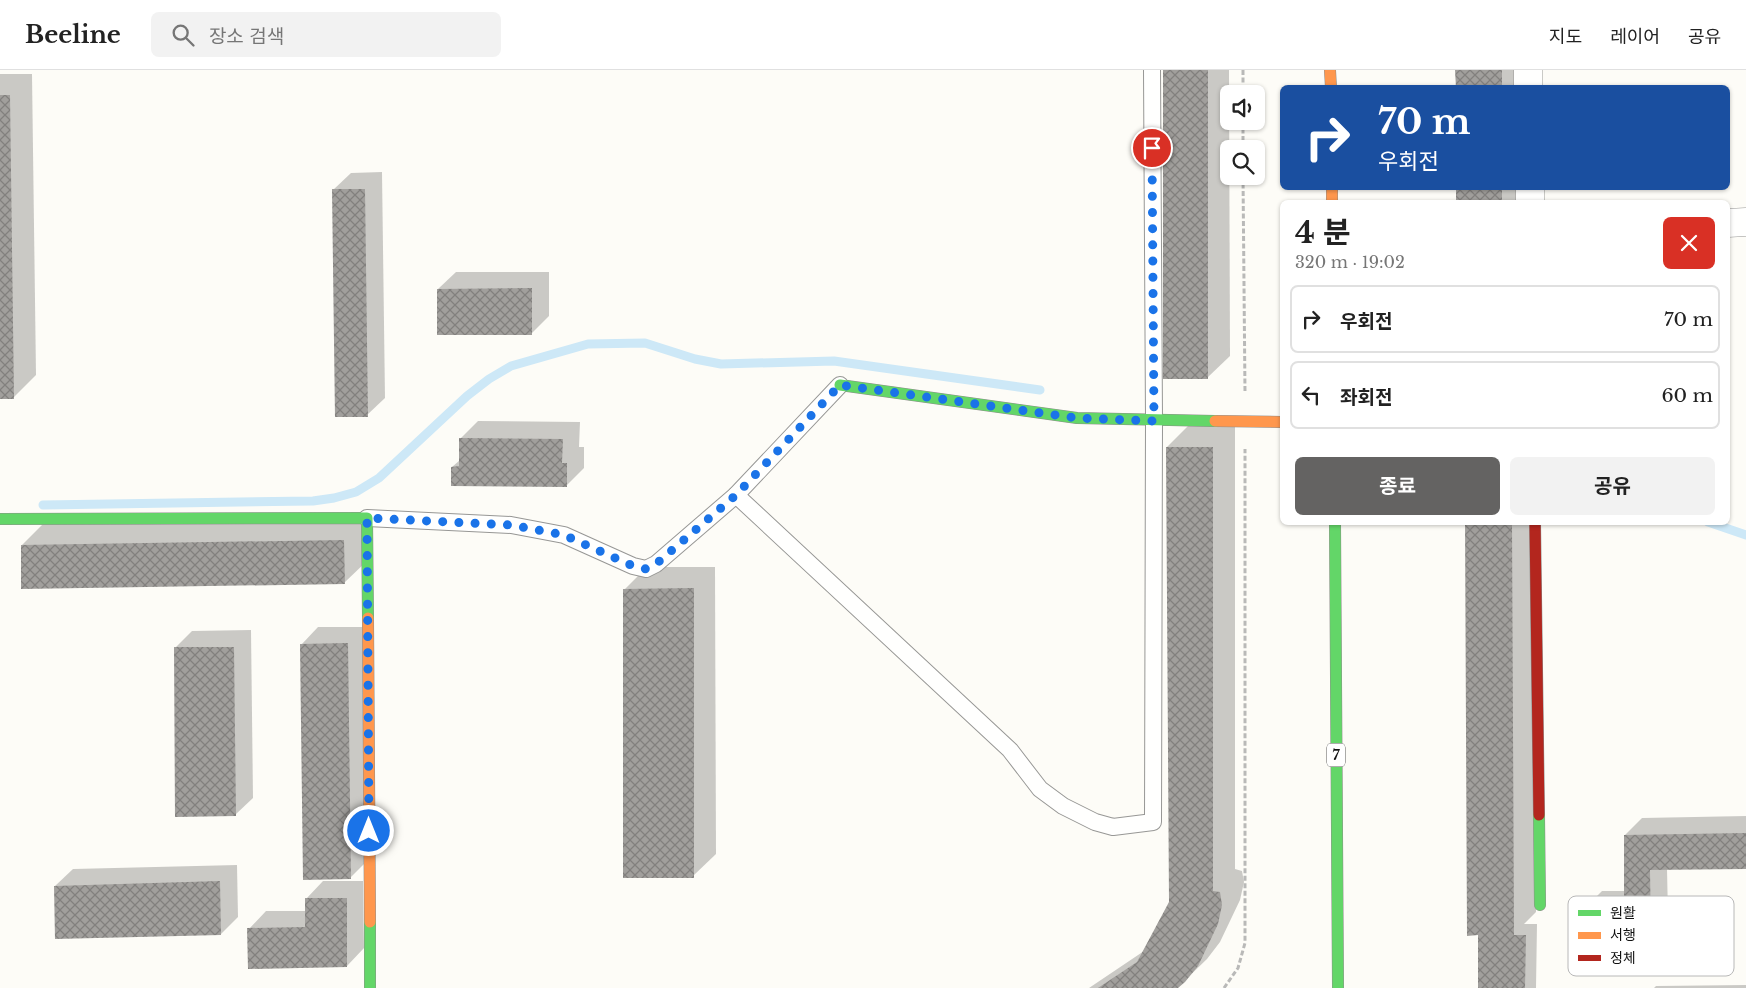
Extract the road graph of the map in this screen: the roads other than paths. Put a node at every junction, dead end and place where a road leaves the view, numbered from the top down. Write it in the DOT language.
graph roads {
  1 [pos="1152,70"];
  2 [pos="1330,70"];
  3 [pos="1528,70"];
  4 [pos="1330,85"];
  5 [pos="1528,85"];
  6 [pos="1746,222"];
  7 [pos="1730,223"];
  8 [pos="840,385"];
  9 [pos="1154,421"];
  10 [pos="1280,422"];
  11 [pos="736,495"];
  12 [pos="367,518"];
  13 [pos="0,519"];
  14 [pos="1335,525"];
  15 [pos="1535,525"];
  16 [pos="1540,905"];
  17 [pos="370,988"];
  18 [pos="1338,988"];
  1 -- 9 [label="lane"];
  2 -- 4 [label="main road"];
  3 -- 5 [label="street"];
  6 -- 7 [label="street"];
  8 -- 9 [label="main road"];
  8 -- 11 [label="lane"];
  9 -- 10 [label="main road"];
  9 -- 11 [label="lane"];
  11 -- 12 [label="lane"];
  12 -- 13 [label="main road"];
  12 -- 17 [label="main road"];
  14 -- 18 [label="main road, 7"];
  15 -- 16 [label="main road"];
}
